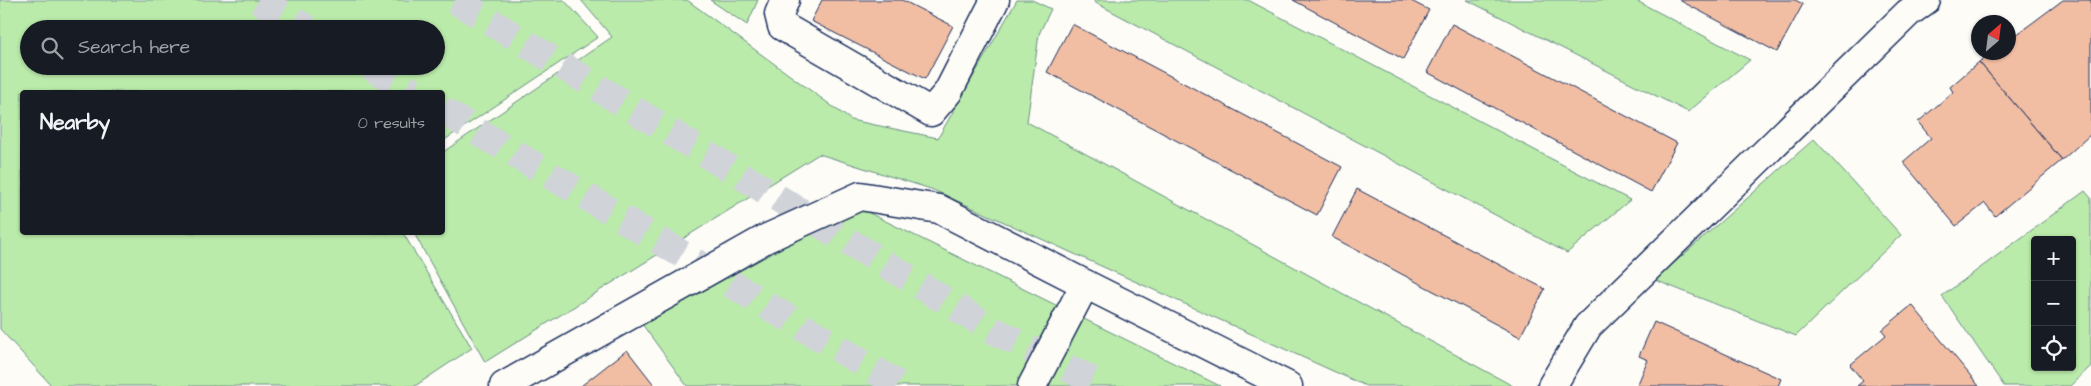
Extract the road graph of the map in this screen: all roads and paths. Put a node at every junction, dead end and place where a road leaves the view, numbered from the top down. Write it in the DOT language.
graph roads {
  1 [pos="785,0"];
  2 [pos="994,0"];
  3 [pos="1926,0"];
  4 [pos="1085,284"];
  5 [pos="504,386"];
  6 [pos="1032,386"];
  7 [pos="1288,386"];
  8 [pos="1552,386"];
  1 -- 2 [label="street"];
  3 -- 8 [label="street"];
  4 -- 5 [label="street"];
  4 -- 6 [label="street"];
  4 -- 7 [label="street"];
}
